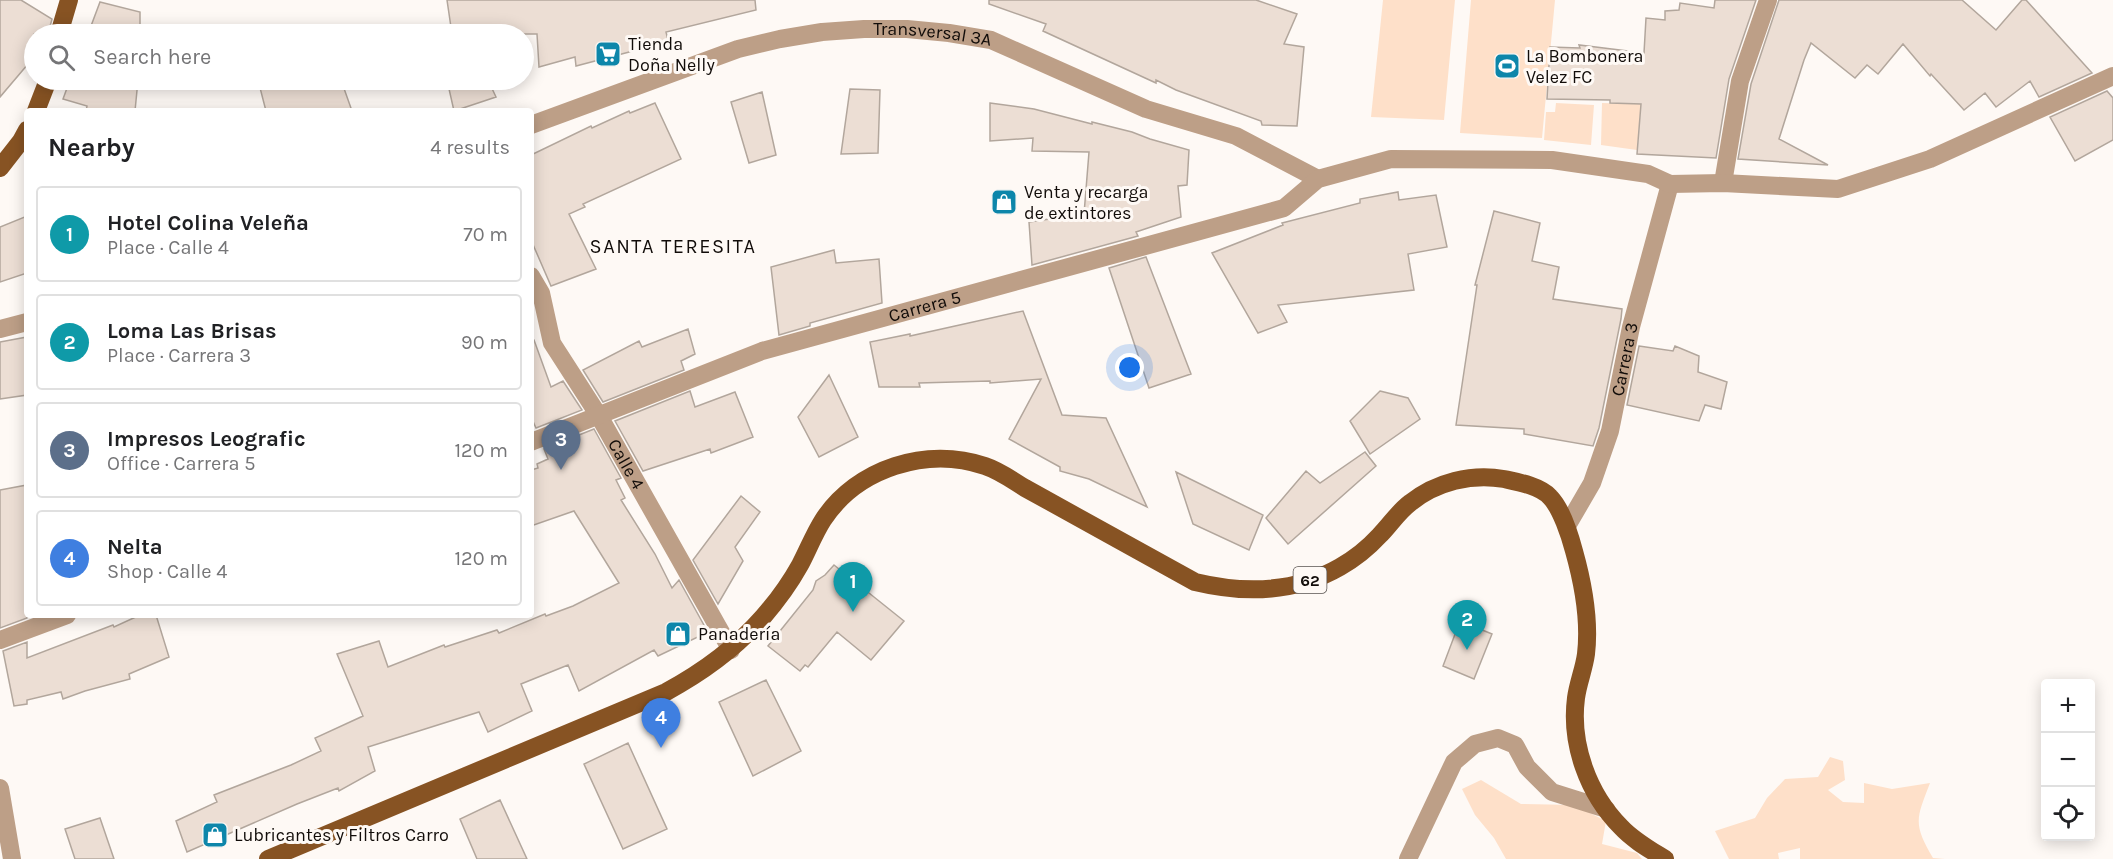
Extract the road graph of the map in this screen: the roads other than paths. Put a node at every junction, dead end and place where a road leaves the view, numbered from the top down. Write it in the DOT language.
graph roads {
  1 [pos="69,0"];
  2 [pos="1768,0"];
  3 [pos="62,24"];
  4 [pos="2113,76"];
  5 [pos="44,90"];
  6 [pos="37,108"];
  7 [pos="534,124"];
  8 [pos="24,136"];
  9 [pos="0,168"];
  10 [pos="1318,179"];
  11 [pos="1723,183"];
  12 [pos="1670,184"];
  13 [pos="534,281"];
  14 [pos="24,323"];
  15 [pos="0,329"];
  16 [pos="599,416"];
  17 [pos="534,441"];
  18 [pos="1567,526"];
  19 [pos="59,618"];
  20 [pos="0,640"];
  21 [pos="731,650"];
  22 [pos="0,788"];
  23 [pos="1606,809"];
  24 [pos="12,859"];
  25 [pos="267,859"];
  26 [pos="1408,859"];
  27 [pos="1665,859"];
  1 -- 3 [label="main road"];
  2 -- 11 [label="street"];
  4 -- 11 [label="street"];
  5 -- 6 [label="main road"];
  7 -- 10 [label="street, Transversal 3A"];
  8 -- 9 [label="main road"];
  10 -- 12 [label="street"];
  10 -- 16 [label="street, Carrera 5"];
  11 -- 12 [label="street"];
  12 -- 18 [label="street, Carrera 3"];
  13 -- 16 [label="street, Calle 4"];
  14 -- 15 [label="street"];
  16 -- 17 [label="street, Carrera 5"];
  16 -- 21 [label="street, Calle 4"];
  18 -- 21 [label="main road, 62"];
  18 -- 23 [label="main road, 62"];
  19 -- 20 [label="street"];
  21 -- 25 [label="main road, 62"];
  22 -- 24 [label="street"];
  23 -- 26 [label="street"];
  23 -- 27 [label="main road, 62"];
}
